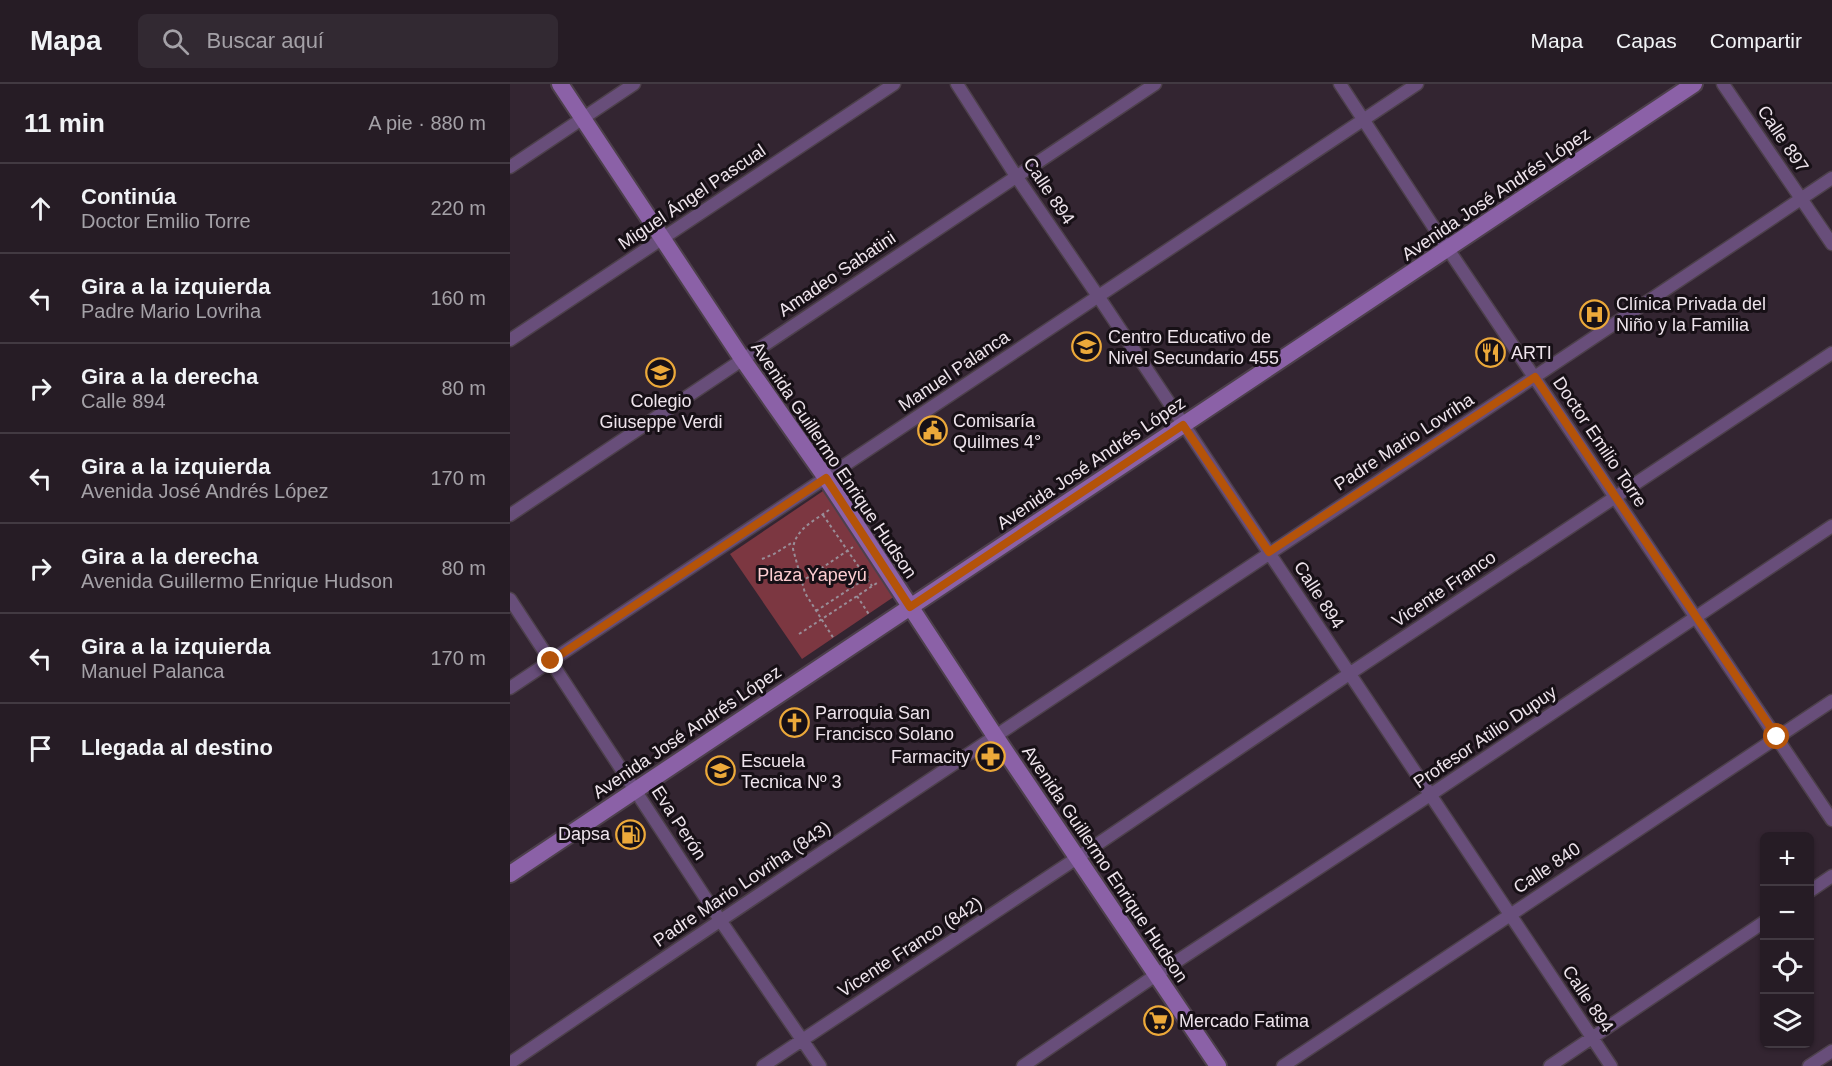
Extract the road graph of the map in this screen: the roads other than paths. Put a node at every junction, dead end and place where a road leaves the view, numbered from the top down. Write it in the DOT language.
graph roads {
  1 [pos="560,84"];
  2 [pos="634,84"];
  3 [pos="894,84"];
  4 [pos="957,84"];
  5 [pos="1155,84"];
  6 [pos="1340,84"];
  7 [pos="1417,84"];
  8 [pos="1694,84"];
  9 [pos="1723,84"];
  10 [pos="582,118"];
  11 [pos="1364,120"];
  12 [pos="510,167"];
  13 [pos="1016,176"];
  14 [pos="1832,178"];
  15 [pos="1802,198"];
  16 [pos="663,237"];
  17 [pos="1832,244"];
  18 [pos="1448,249"];
  19 [pos="1098,296"];
  20 [pos="510,340"];
  21 [pos="1832,352"];
  22 [pos="743,360"];
  23 [pos="1535,377"];
  24 [pos="1183,425"];
  25 [pos="826,478"];
  26 [pos="1615,497"];
  27 [pos="510,515"];
  28 [pos="1832,526"];
  29 [pos="1269,552"];
  30 [pos="510,599"];
  31 [pos="910,607"];
  32 [pos="1696,617"];
  33 [pos="551,661"];
  34 [pos="1349,674"];
  35 [pos="510,688"];
  36 [pos="1832,701"];
  37 [pos="995,736"];
  38 [pos="1777,737"];
  39 [pos="636,790"];
  40 [pos="1430,795"];
  41 [pos="1832,820"];
  42 [pos="1077,858"];
  43 [pos="510,874"];
  44 [pos="1832,876"];
  45 [pos="1814,888"];
  46 [pos="1509,915"];
  47 [pos="720,920"];
  48 [pos="1760,925"];
  49 [pos="1156,975"];
  50 [pos="1593,1038"];
  51 [pos="802,1040"];
  52 [pos="1832,1051"];
  53 [pos="510,1064"];
  54 [pos="763,1066"];
  55 [pos="820,1066"];
  56 [pos="1023,1066"];
  57 [pos="1218,1066"];
  58 [pos="1283,1066"];
  59 [pos="1550,1066"];
  60 [pos="1611,1066"];
  61 [pos="1809,1066"];
  1 -- 10 [label="main road, Avenida Guillermo Enrique Hudson"];
  2 -- 10 [label="street"];
  3 -- 16 [label="street, Miguel Ángel Pascual"];
  4 -- 13 [label="street, Calle 894"];
  5 -- 13 [label="street, Amadeo Sabatini"];
  6 -- 11 [label="street, Doctor Emilio Torre"];
  7 -- 11 [label="street, Manuel Palanca"];
  8 -- 18 [label="main road, Avenida José Andrés López"];
  9 -- 15 [label="street, Calle 897"];
  10 -- 12 [label="street"];
  10 -- 16 [label="main road, Avenida Guillermo Enrique Hudson"];
  11 -- 18 [label="street, Doctor Emilio Torre"];
  11 -- 19 [label="street, Manuel Palanca"];
  13 -- 19 [label="street, Calle 894"];
  13 -- 22 [label="street, Amadeo Sabatini"];
  14 -- 15 [label="street, Padre Mario Lovriha"];
  15 -- 17 [label="street, Calle 897"];
  15 -- 23 [label="street, Padre Mario Lovriha"];
  16 -- 20 [label="street, Miguel Ángel Pascual"];
  16 -- 22 [label="main road, Avenida Guillermo Enrique Hudson"];
  18 -- 23 [label="street, Doctor Emilio Torre"];
  18 -- 24 [label="main road, Avenida José Andrés López"];
  19 -- 24 [label="street, Calle 894"];
  19 -- 25 [label="street, Manuel Palanca"];
  21 -- 26 [label="street, Vicente Franco"];
  22 -- 25 [label="main road, Avenida Guillermo Enrique Hudson"];
  22 -- 27 [label="street, Amadeo Sabatini"];
  23 -- 26 [label="street, Doctor Emilio Torre"];
  23 -- 29 [label="street, Padre Mario Lovriha"];
  24 -- 29 [label="street, Calle 894"];
  24 -- 31 [label="main road, Avenida José Andrés López"];
  25 -- 31 [label="main road, Avenida Guillermo Enrique Hudson"];
  25 -- 33 [label="street, Manuel Palanca"];
  26 -- 32 [label="street, Doctor Emilio Torre"];
  26 -- 34 [label="street, Vicente Franco"];
  28 -- 32 [label="street, Profesor Atilio Dupuy"];
  29 -- 34 [label="street, Calle 894"];
  29 -- 37 [label="street, Padre Mario Lovriha"];
  30 -- 33 [label="street, Eva Perón"];
  31 -- 37 [label="main road, Avenida Guillermo Enrique Hudson"];
  31 -- 39 [label="main road, Avenida José Andrés López"];
  32 -- 38 [label="street, Doctor Emilio Torre"];
  32 -- 40 [label="street, Profesor Atilio Dupuy"];
  33 -- 35 [label="street, Manuel Palanca"];
  33 -- 39 [label="street, Eva Perón"];
  34 -- 40 [label="street, Calle 894"];
  34 -- 42 [label="street, Vicente Franco"];
  36 -- 38 [label="street, Calle 840"];
  37 -- 42 [label="main road, Avenida Guillermo Enrique Hudson"];
  37 -- 47 [label="street, Padre Mario Lovriha (843)"];
  38 -- 41 [label="street, Doctor Emilio Torre"];
  38 -- 46 [label="street, Calle 840"];
  39 -- 43 [label="main road, Avenida José Andrés López"];
  39 -- 47 [label="street, Eva Perón"];
  40 -- 46 [label="street, Calle 894"];
  40 -- 49 [label="street, Profesor Atilio Dupuy"];
  42 -- 49 [label="main road, Avenida Guillermo Enrique Hudson"];
  42 -- 51 [label="street, Vicente Franco (842)"];
  44 -- 45 [label="street"];
  46 -- 50 [label="street, Calle 894"];
  46 -- 58 [label="street, Calle 840"];
  47 -- 51 [label="street, Eva Perón"];
  47 -- 53 [label="street, Padre Mario Lovriha (843)"];
  48 -- 50 [label="street"];
  49 -- 56 [label="street, Profesor Atilio Dupuy"];
  49 -- 57 [label="main road, Avenida Guillermo Enrique Hudson"];
  50 -- 59 [label="street"];
  50 -- 60 [label="street, Calle 894"];
  51 -- 54 [label="street, Vicente Franco (842)"];
  51 -- 55 [label="street, Eva Perón"];
  52 -- 61 [label="street"];
}
